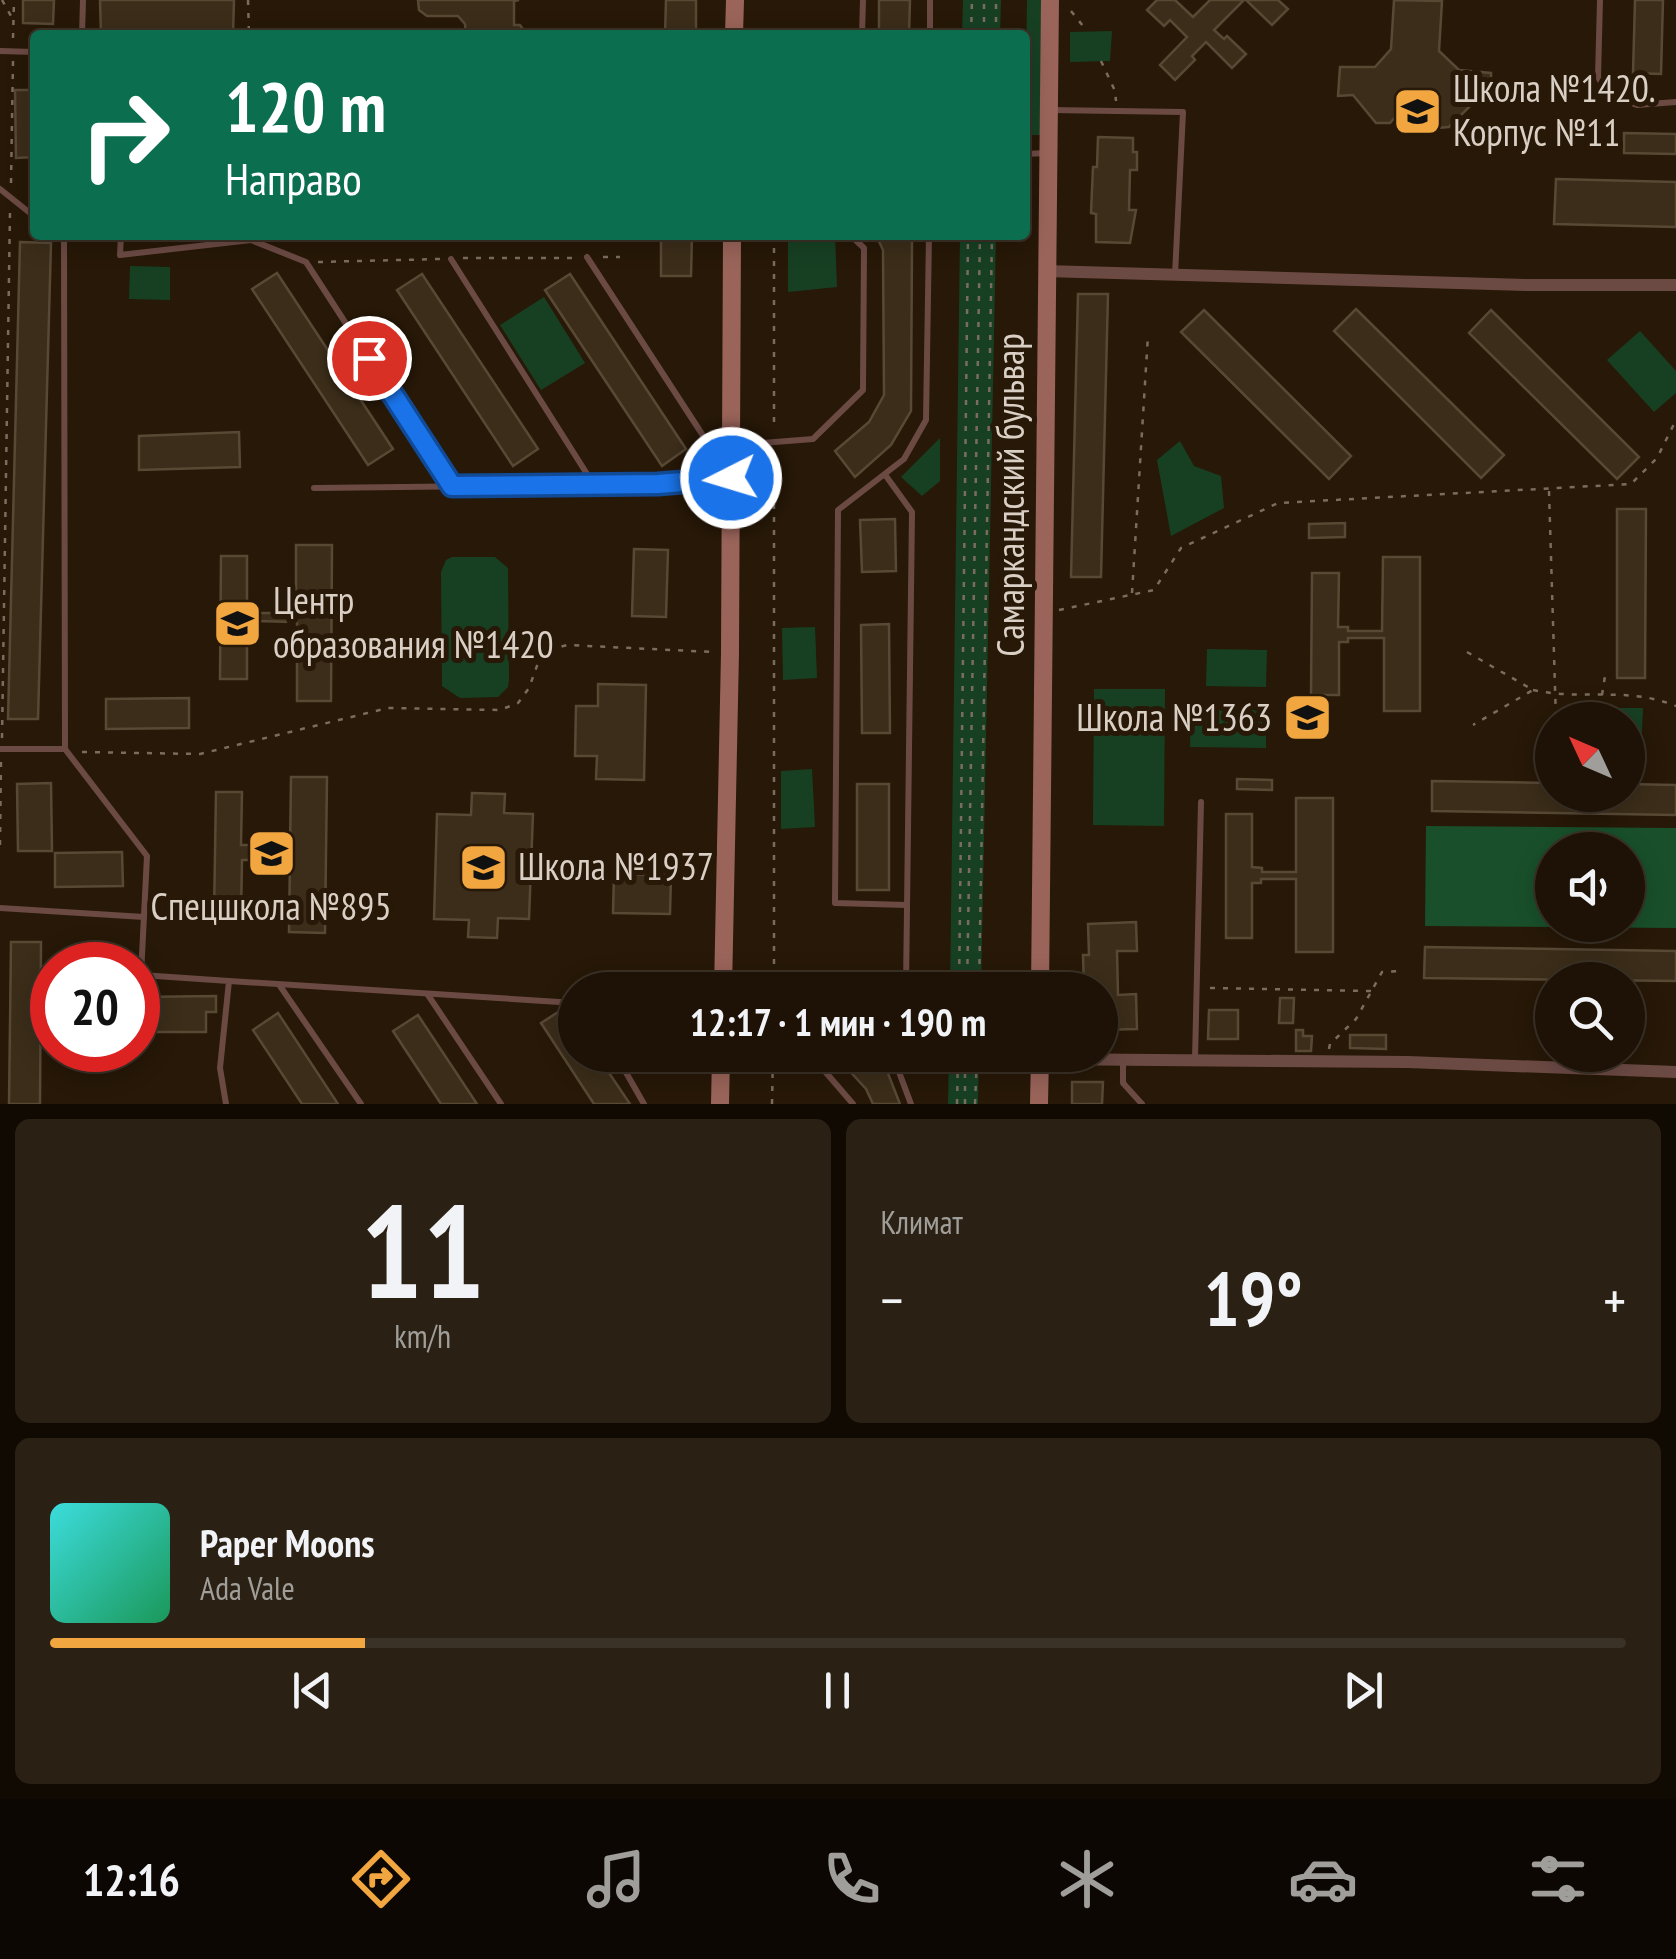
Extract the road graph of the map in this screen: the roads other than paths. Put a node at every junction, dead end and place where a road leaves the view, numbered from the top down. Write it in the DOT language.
graph roads {
  1 [pos="83,0"];
  2 [pos="734,0"];
  3 [pos="863,0"];
  4 [pos="930,0"];
  5 [pos="1050,0"];
  6 [pos="1600,0"];
  7 [pos="82,30"];
  8 [pos="734,30"];
  9 [pos="862,30"];
  10 [pos="930,30"];
  11 [pos="0,52"];
  12 [pos="30,52"];
  13 [pos="1676,102"];
  14 [pos="1048,110"];
  15 [pos="1030,154"];
  16 [pos="1048,154"];
  17 [pos="0,189"];
  18 [pos="30,213"];
  19 [pos="64,240"];
  20 [pos="121,240"];
  21 [pos="236,240"];
  22 [pos="256,240"];
  23 [pos="732,240"];
  24 [pos="855,240"];
  25 [pos="929,240"];
  26 [pos="452,258"];
  27 [pos="586,258"];
  28 [pos="1045,271"];
  29 [pos="1175,275"];
  30 [pos="1676,285"];
  31 [pos="731,445"];
  32 [pos="886,476"];
  33 [pos="731,478"];
  34 [pos="594,485"];
  35 [pos="452,486"];
  36 [pos="314,488"];
  37 [pos="65,749"];
  38 [pos="1,750"];
  39 [pos="1201,802"];
  40 [pos="907,905"];
  41 [pos="0,908"];
  42 [pos="144,917"];
  43 [pos="722,972"];
  44 [pos="906,972"];
  45 [pos="1040,972"];
  46 [pos="229,982"];
  47 [pos="280,985"];
  48 [pos="427,994"];
  49 [pos="558,1002"];
  50 [pos="1118,1059"];
  51 [pos="1123,1059"];
  52 [pos="1196,1059"];
  53 [pos="626,1072"];
  54 [pos="721,1072"];
  55 [pos="826,1072"];
  56 [pos="899,1072"];
  57 [pos="1040,1072"];
  58 [pos="1676,1072"];
  59 [pos="226,1104"];
  60 [pos="361,1104"];
  61 [pos="501,1104"];
  62 [pos="644,1104"];
  63 [pos="720,1104"];
  64 [pos="854,1104"];
  65 [pos="911,1104"];
  66 [pos="1040,1104"];
  67 [pos="1142,1104"];
  1 -- 7 [label="lane"];
  2 -- 8 [label="street"];
  3 -- 9 [label="lane"];
  4 -- 10 [label="lane"];
  5 -- 14 [label="street, Самаркандский бульвар"];
  6 -- 13 [label="lane"];
  11 -- 12 [label="lane"];
  14 -- 16 [label="street, Самаркандский бульвар"];
  14 -- 29 [label="lane"];
  15 -- 16 [label="lane"];
  16 -- 28 [label="street, Самаркандский бульвар"];
  17 -- 18 [label="lane"];
  19 -- 37 [label="lane"];
  20 -- 21 [label="lane"];
  22 -- 35 [label="lane"];
  23 -- 31 [label="street"];
  24 -- 31 [label="lane"];
  25 -- 32 [label="lane"];
  26 -- 34 [label="lane"];
  27 -- 33 [label="lane"];
  28 -- 29 [label="street"];
  28 -- 45 [label="street, Самаркандский бульвар"];
  29 -- 30 [label="street"];
  31 -- 33 [label="street"];
  32 -- 40 [label="lane"];
  32 -- 40 [label="lane"];
  33 -- 34 [label="lane"];
  33 -- 43 [label="street"];
  34 -- 35 [label="lane"];
  35 -- 36 [label="lane"];
  37 -- 38 [label="lane"];
  37 -- 42 [label="lane"];
  39 -- 52 [label="lane"];
  40 -- 44 [label="lane"];
  41 -- 42 [label="lane"];
  42 -- 46 [label="lane"];
  46 -- 47 [label="lane"];
  46 -- 59 [label="lane"];
  47 -- 48 [label="lane"];
  47 -- 60 [label="lane"];
  48 -- 49 [label="lane"];
  48 -- 61 [label="lane"];
  50 -- 51 [label="street"];
  51 -- 52 [label="street"];
  51 -- 67 [label="lane"];
  52 -- 58 [label="street"];
  53 -- 62 [label="lane"];
  54 -- 63 [label="street"];
  55 -- 64 [label="lane"];
  56 -- 65 [label="lane"];
  57 -- 66 [label="street"];
}
